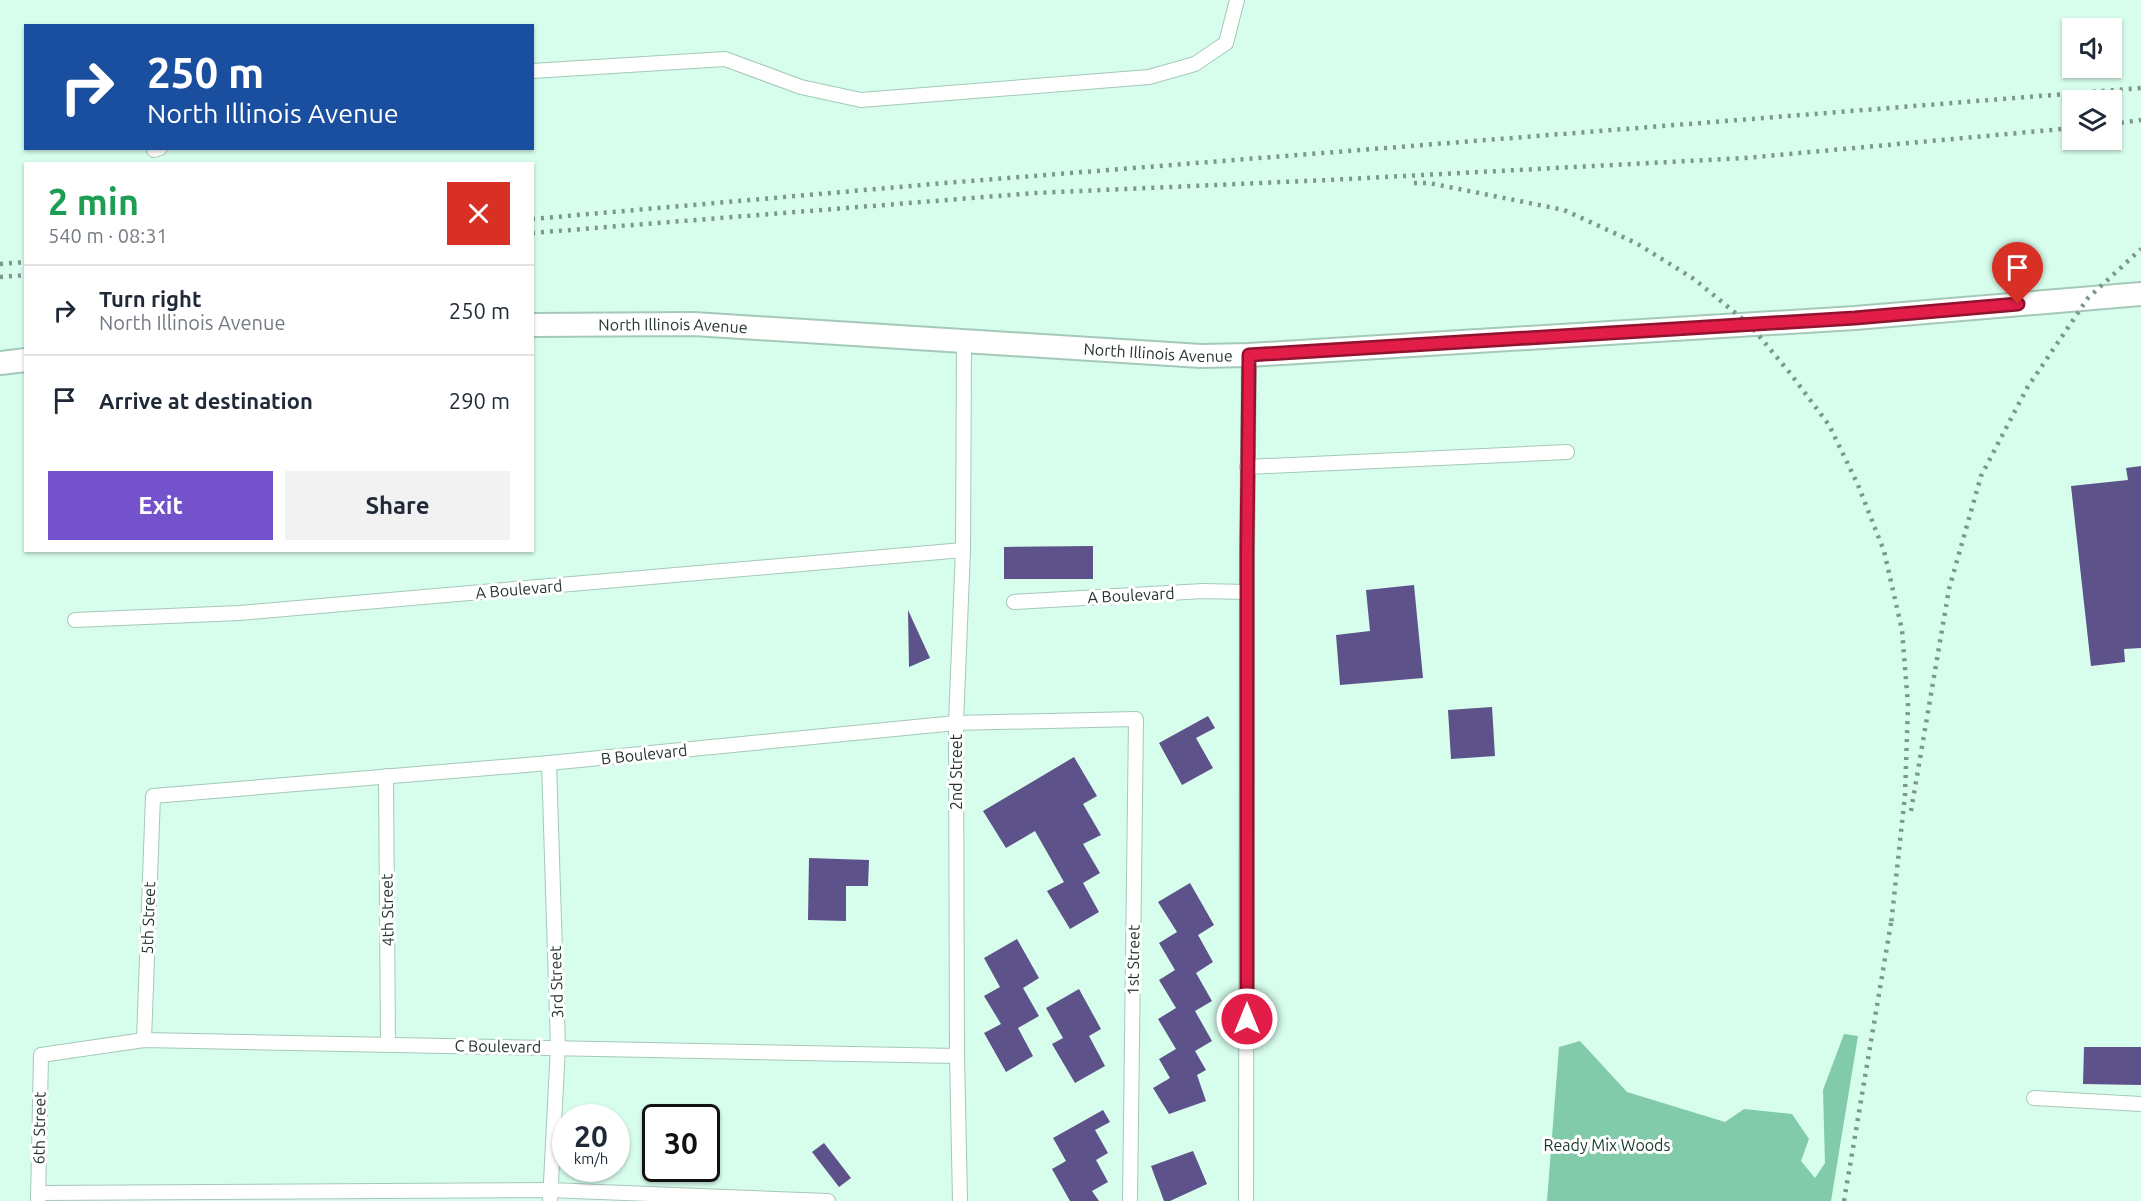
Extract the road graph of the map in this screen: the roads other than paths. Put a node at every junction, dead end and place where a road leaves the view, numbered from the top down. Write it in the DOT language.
graph roads {
  1 [pos="1237,0"];
  2 [pos="534,71"];
  3 [pos="2141,294"];
  4 [pos="534,325"];
  5 [pos="964,342"];
  6 [pos="1249,355"];
  7 [pos="24,360"];
  8 [pos="0,363"];
  9 [pos="1567,452"];
  10 [pos="1247,467"];
  11 [pos="963,550"];
  12 [pos="1247,592"];
  13 [pos="1014,602"];
  14 [pos="75,620"];
  15 [pos="1136,719"];
  16 [pos="956,723"];
  17 [pos="549,763"];
  18 [pos="386,776"];
  19 [pos="153,796"];
  20 [pos="144,1040"];
  21 [pos="388,1044"];
  22 [pos="558,1047"];
  23 [pos="40,1055"];
  24 [pos="957,1056"];
  25 [pos="2034,1098"];
  26 [pos="2141,1104"];
  27 [pos="549,1195"];
  28 [pos="38,1197"];
  29 [pos="828,1201"];
  30 [pos="960,1201"];
  31 [pos="1131,1201"];
  32 [pos="1246,1201"];
  1 -- 2 [label="street"];
  3 -- 6 [label="main road, North Illinois Avenue"];
  4 -- 5 [label="main road, North Illinois Avenue"];
  5 -- 6 [label="main road, North Illinois Avenue"];
  5 -- 11 [label="street, 2nd Street"];
  6 -- 10 [label="street"];
  7 -- 8 [label="main road"];
  9 -- 10 [label="street"];
  10 -- 12 [label="street"];
  11 -- 14 [label="street, A Boulevard"];
  11 -- 16 [label="street, 2nd Street"];
  12 -- 13 [label="street, A Boulevard"];
  12 -- 32 [label="street"];
  15 -- 16 [label="street, B Boulevard"];
  15 -- 31 [label="street, 1st Street"];
  16 -- 17 [label="street, B Boulevard"];
  16 -- 24 [label="street, 2nd Street"];
  17 -- 18 [label="street, B Boulevard"];
  17 -- 22 [label="street, 3rd Street"];
  18 -- 19 [label="street, B Boulevard"];
  18 -- 21 [label="street, 4th Street"];
  19 -- 20 [label="street, 5th Street"];
  20 -- 21 [label="street, C Boulevard"];
  20 -- 23 [label="street, C Boulevard"];
  21 -- 22 [label="street, C Boulevard"];
  22 -- 24 [label="street, C Boulevard"];
  22 -- 27 [label="street, 3rd Street"];
  23 -- 28 [label="street, 6th Street"];
  24 -- 30 [label="street, 2nd Street"];
  25 -- 26 [label="street"];
  27 -- 28 [label="street"];
  27 -- 29 [label="street"];
}
